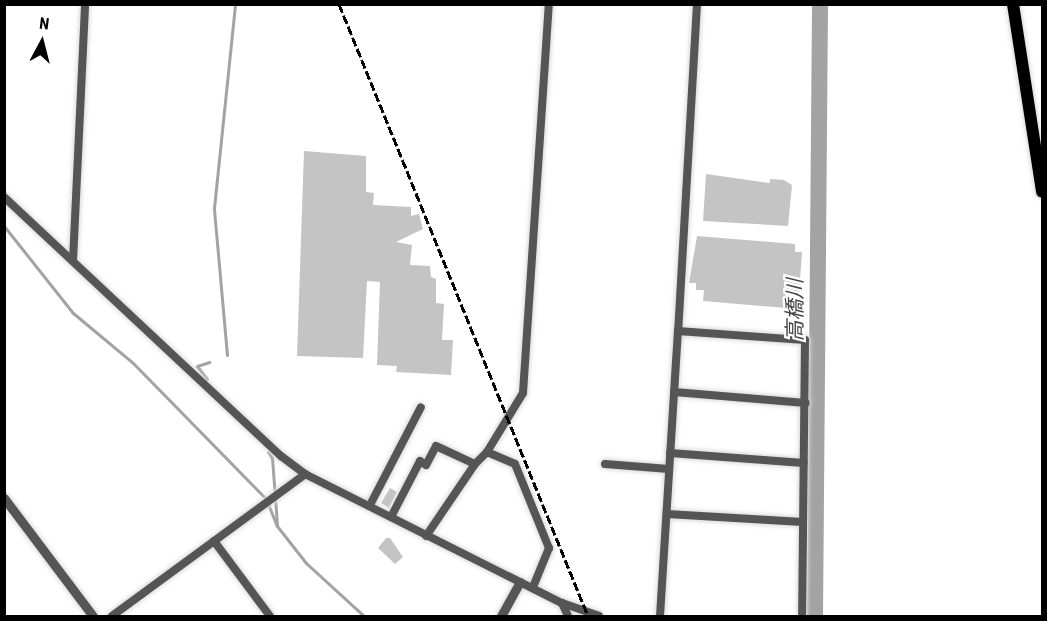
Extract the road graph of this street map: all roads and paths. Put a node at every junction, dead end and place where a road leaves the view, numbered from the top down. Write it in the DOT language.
graph roads {
  1 [pos="85,4"];
  2 [pos="549,4"];
  3 [pos="697,4"];
  4 [pos="1013,4"];
  5 [pos="1042,192"];
  6 [pos="4,197"];
  7 [pos="73,261"];
  8 [pos="678,331"];
  9 [pos="674,392"];
  10 [pos="806,403"];
  11 [pos="421,407"];
  12 [pos="487,452"];
  13 [pos="670,453"];
  14 [pos="804,463"];
  15 [pos="475,464"];
  16 [pos="605,464"];
  17 [pos="669,469"];
  18 [pos="305,474"];
  19 [pos="4,498"];
  20 [pos="369,505"];
  21 [pos="667,514"];
  22 [pos="391,517"];
  23 [pos="803,522"];
  24 [pos="426,536"];
  25 [pos="214,541"];
  26 [pos="520,582"];
  27 [pos="533,587"];
  28 [pos="562,603"];
  29 [pos="93,616"];
  30 [pos="112,616"];
  31 [pos="270,616"];
  32 [pos="501,616"];
  33 [pos="568,616"];
  34 [pos="600,616"];
  35 [pos="660,616"];
  36 [pos="802,616"];
  1 -- 7 [label="street"];
  2 -- 12 [label="street"];
  3 -- 8 [label="street"];
  4 -- 5 [label="main road"];
  6 -- 7 [label="street"];
  7 -- 18 [label="street"];
  8 -- 9 [label="street"];
  8 -- 10 [label="street"];
  9 -- 10 [label="street"];
  9 -- 13 [label="street"];
  10 -- 14 [label="street"];
  11 -- 20 [label="street"];
  12 -- 15 [label="street"];
  12 -- 27 [label="street"];
  13 -- 14 [label="street"];
  13 -- 17 [label="street"];
  14 -- 23 [label="street"];
  15 -- 22 [label="street"];
  15 -- 24 [label="street"];
  16 -- 17 [label="street"];
  17 -- 21 [label="street"];
  18 -- 20 [label="street"];
  18 -- 25 [label="street"];
  19 -- 29 [label="street"];
  20 -- 22 [label="street"];
  21 -- 23 [label="street"];
  21 -- 35 [label="street"];
  22 -- 24 [label="street"];
  23 -- 36 [label="street"];
  24 -- 26 [label="street"];
  25 -- 30 [label="street"];
  25 -- 31 [label="street"];
  26 -- 27 [label="street"];
  26 -- 32 [label="street"];
  27 -- 28 [label="street"];
  28 -- 33 [label="street"];
  28 -- 34 [label="street"];
}
